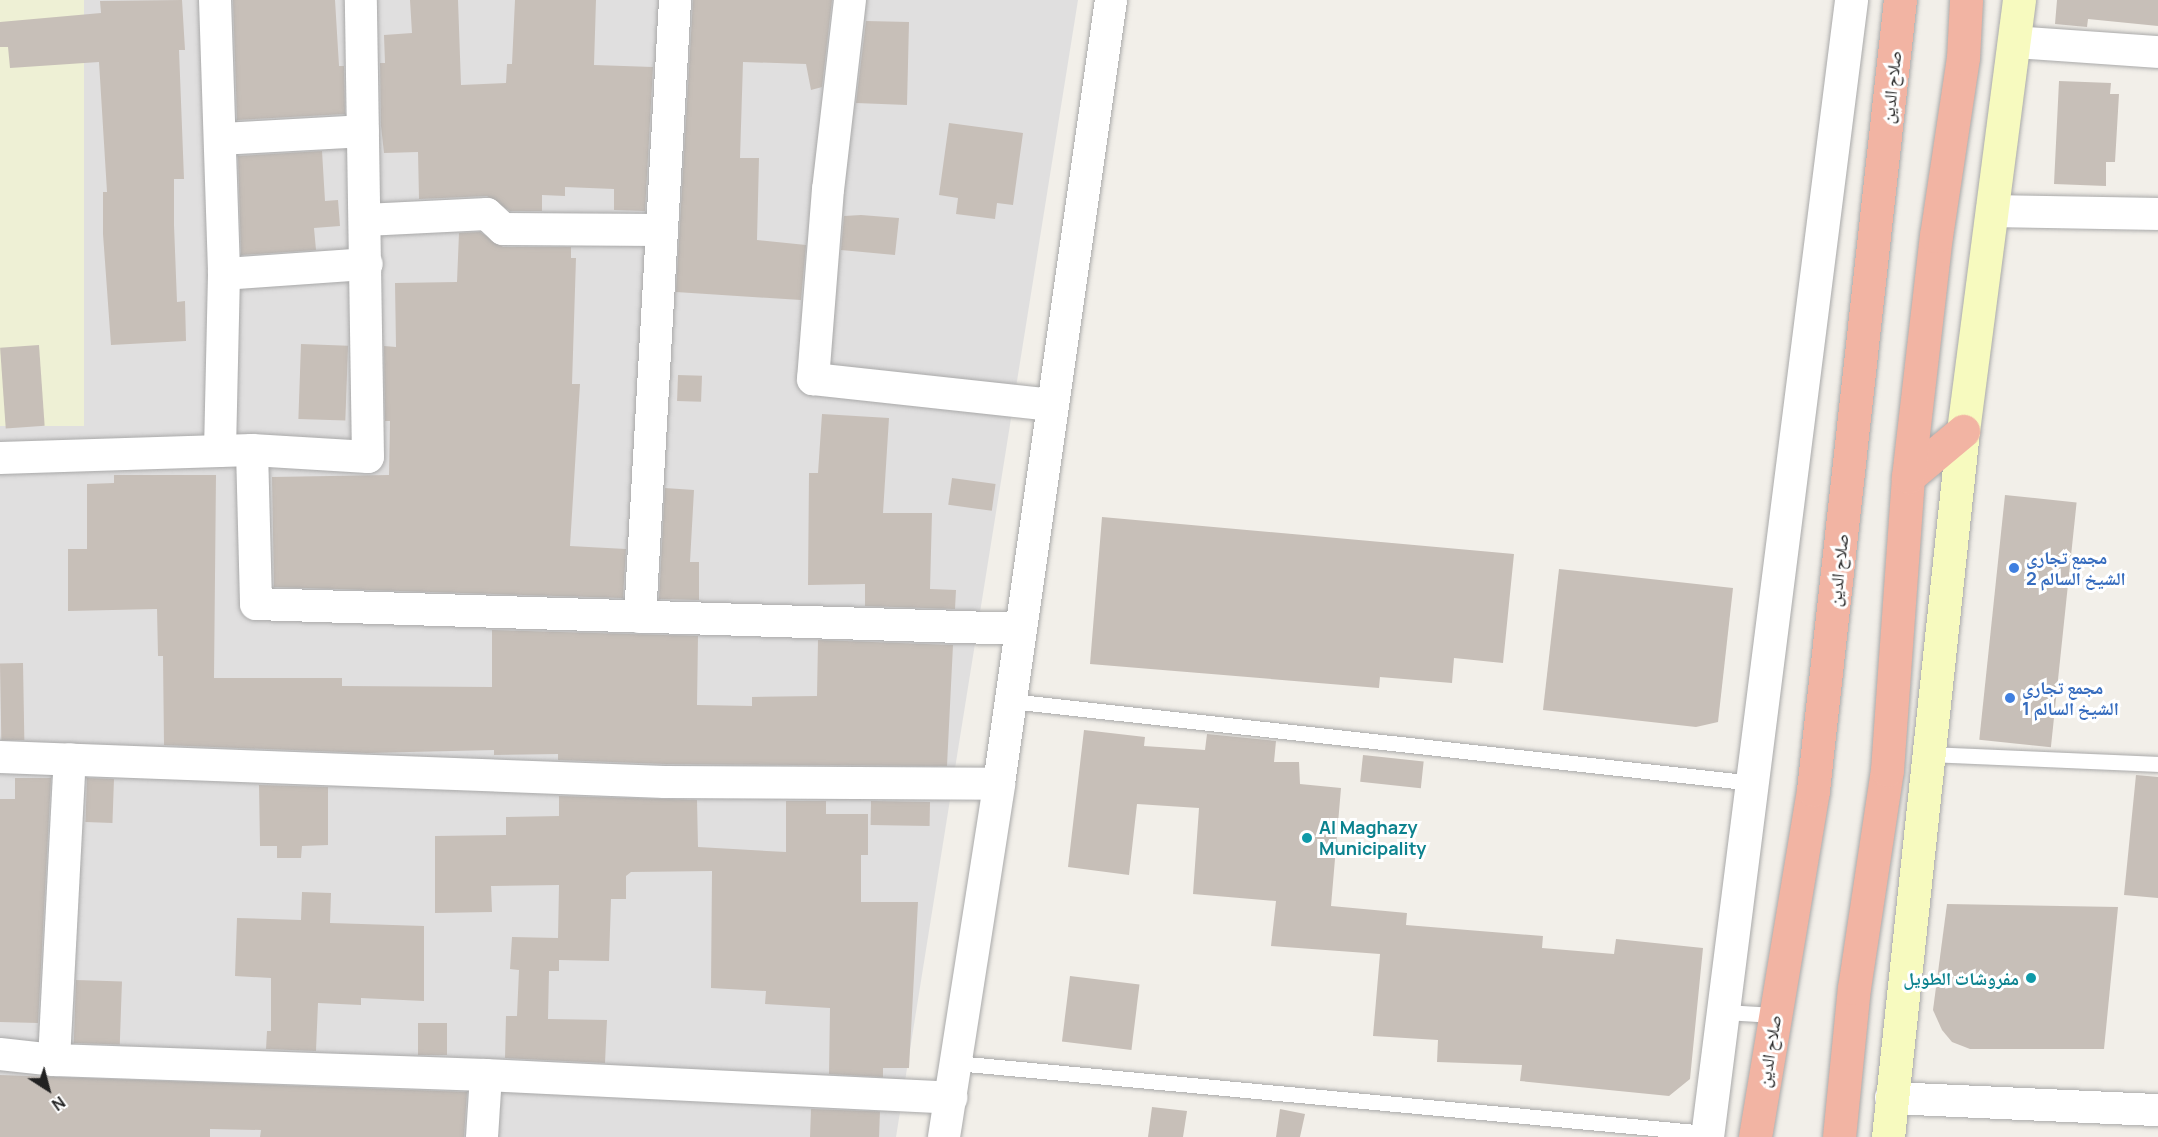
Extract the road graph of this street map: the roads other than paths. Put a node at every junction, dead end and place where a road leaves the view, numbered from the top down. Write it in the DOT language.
graph roads {
  1 [pos="216,0"];
  2 [pos="361,0"];
  3 [pos="675,0"];
  4 [pos="850,0"];
  5 [pos="1111,0"];
  6 [pos="1851,0"];
  7 [pos="1900,0"];
  8 [pos="1966,0"];
  9 [pos="2019,0"];
  10 [pos="2014,42"];
  11 [pos="2158,52"];
  12 [pos="363,131"];
  13 [pos="221,139"];
  14 [pos="1992,211"];
  15 [pos="2158,214"];
  16 [pos="365,220"];
  17 [pos="660,230"];
  18 [pos="367,264"];
  19 [pos="224,274"];
  20 [pos="1053,405"];
  21 [pos="1963,431"];
  22 [pos="252,450"];
  23 [pos="220,451"];
  24 [pos="0,458"];
  25 [pos="1908,477"];
  26 [pos="640,617"];
  27 [pos="1020,629"];
  28 [pos="1010,701"];
  29 [pos="1930,754"];
  30 [pos="0,757"];
  31 [pos="70,759"];
  32 [pos="2158,764"];
  33 [pos="1754,783"];
  34 [pos="999,784"];
  35 [pos="1724,1012"];
  36 [pos="1775,1015"];
  37 [pos="0,1054"];
  38 [pos="54,1060"];
  39 [pos="956,1063"];
  40 [pos="486,1075"];
  41 [pos="951,1098"];
  42 [pos="1891,1098"];
  43 [pos="2158,1110"];
  44 [pos="1707,1135"];
  45 [pos="482,1137"];
  46 [pos="944,1137"];
  47 [pos="1755,1137"];
  48 [pos="1839,1137"];
  49 [pos="1888,1137"];
  1 -- 13 [label="street"];
  2 -- 12 [label="street"];
  3 -- 17 [label="street"];
  4 -- 20 [label="street"];
  5 -- 20 [label="street"];
  6 -- 33 [label="street"];
  7 -- 36 [label="highway, صلاح الدين"];
  8 -- 25 [label="highway"];
  9 -- 10 [label="main road"];
  10 -- 11 [label="street"];
  10 -- 14 [label="main road"];
  12 -- 13 [label="street"];
  12 -- 16 [label="street"];
  13 -- 19 [label="street"];
  14 -- 15 [label="street"];
  14 -- 21 [label="main road"];
  16 -- 17 [label="street"];
  16 -- 18 [label="street"];
  17 -- 26 [label="street"];
  18 -- 19 [label="street"];
  18 -- 22 [label="street"];
  19 -- 23 [label="street"];
  20 -- 27 [label="street"];
  21 -- 25 [label="highway"];
  21 -- 29 [label="main road"];
  22 -- 23 [label="street"];
  22 -- 26 [label="street"];
  23 -- 24 [label="street"];
  25 -- 48 [label="highway"];
  26 -- 27 [label="street"];
  27 -- 28 [label="street"];
  28 -- 33 [label="lane"];
  28 -- 34 [label="street"];
  29 -- 32 [label="lane"];
  29 -- 42 [label="main road"];
  30 -- 31 [label="street"];
  31 -- 34 [label="street"];
  31 -- 38 [label="street"];
  33 -- 35 [label="street"];
  34 -- 39 [label="street"];
  35 -- 36 [label="lane"];
  35 -- 44 [label="street"];
  36 -- 47 [label="highway, صلاح الدين"];
  37 -- 38 [label="street"];
  38 -- 40 [label="street"];
  39 -- 41 [label="street"];
  39 -- 44 [label="lane"];
  40 -- 41 [label="street"];
  40 -- 45 [label="street"];
  41 -- 46 [label="street"];
  42 -- 43 [label="street"];
  42 -- 49 [label="main road"];
}
